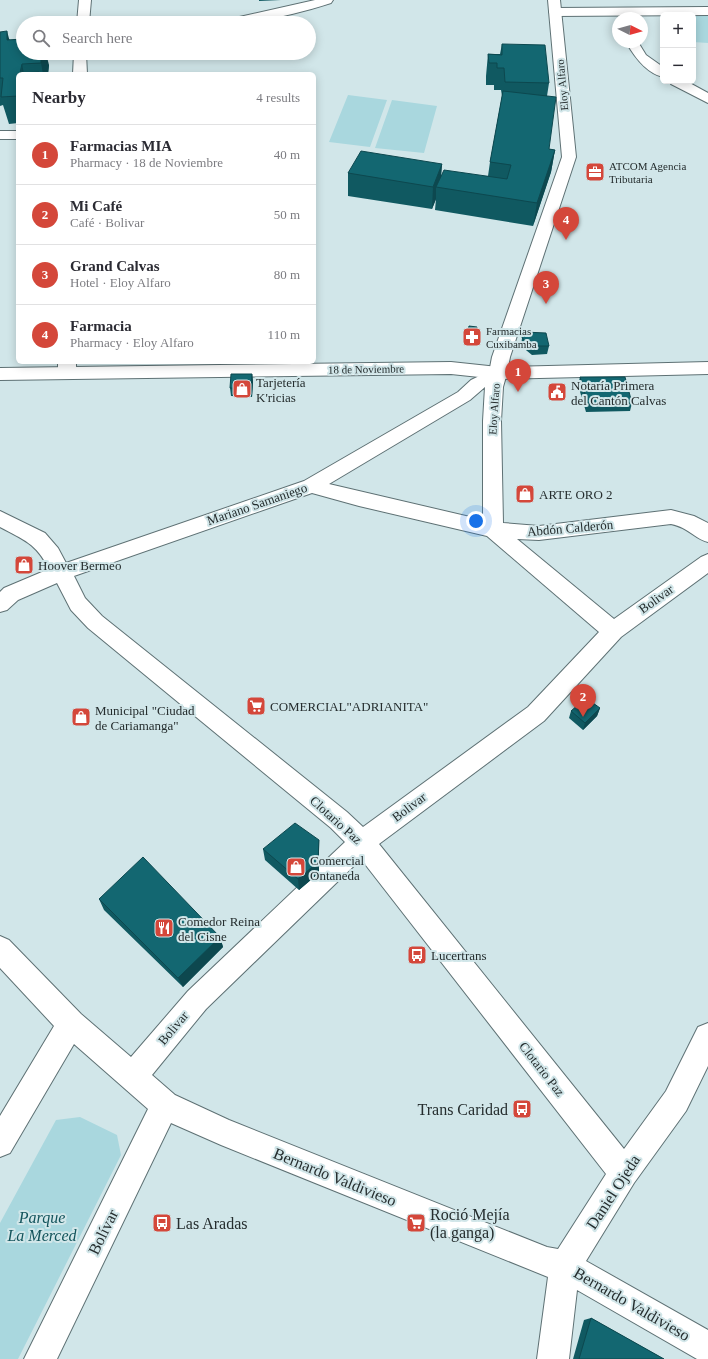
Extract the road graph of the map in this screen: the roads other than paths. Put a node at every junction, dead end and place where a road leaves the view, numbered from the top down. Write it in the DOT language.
graph roads {
  1 [pos="85,0"];
  2 [pos="327,0"];
  3 [pos="555,6"];
  4 [pos="708,11"];
  5 [pos="612,14"];
  6 [pos="648,14"];
  7 [pos="84,16"];
  8 [pos="263,16"];
  9 [pos="636,48"];
  10 [pos="80,60"];
  11 [pos="660,71"];
  12 [pos="80,72"];
  13 [pos="681,84"];
  14 [pos="708,99"];
  15 [pos="0,135"];
  16 [pos="16,135"];
  17 [pos="67,368"];
  18 [pos="708,368"];
  19 [pos="498,373"];
  20 [pos="0,374"];
  21 [pos="450,404"];
  22 [pos="492,421"];
  23 [pos="311,486"];
  24 [pos="0,518"];
  25 [pos="493,530"];
  26 [pos="708,535"];
  27 [pos="708,562"];
  28 [pos="60,573"];
  29 [pos="4,598"];
  30 [pos="78,604"];
  31 [pos="612,631"];
  32 [pos="362,842"];
  33 [pos="0,949"];
  34 [pos="72,1024"];
  35 [pos="708,1037"];
  36 [pos="132,1077"];
  37 [pos="165,1105"];
  38 [pos="0,1142"];
  39 [pos="624,1173"];
  40 [pos="565,1266"];
  41 [pos="708,1348"];
  42 [pos="40,1359"];
  43 [pos="553,1359"];
  1 -- 7 [label="street"];
  2 -- 8 [label="street"];
  3 -- 5 [label="street"];
  3 -- 19 [label="street, Eloy Alfaro"];
  4 -- 6 [label="street"];
  9 -- 11 [label="street"];
  10 -- 12 [label="street"];
  13 -- 14 [label="street"];
  15 -- 16 [label="street"];
  17 -- 19 [label="street, 18 de Noviembre"];
  17 -- 20 [label="street, 18 de Noviembre"];
  18 -- 19 [label="street, 18 de Noviembre"];
  19 -- 21 [label="street, Mariano Samaniego"];
  19 -- 22 [label="street, Eloy Alfaro"];
  21 -- 22 [label="street"];
  21 -- 23 [label="street, Mariano Samaniego"];
  22 -- 25 [label="street, Eloy Alfaro"];
  23 -- 25 [label="street, Abdón Calderón"];
  23 -- 28 [label="street, Mariano Samaniego"];
  24 -- 28 [label="street, Clotario Paz"];
  25 -- 26 [label="street, Abdón Calderón"];
  25 -- 31 [label="street"];
  27 -- 31 [label="street, Bolivar"];
  28 -- 29 [label="street, Mariano Samaniego"];
  28 -- 30 [label="street, Clotario Paz"];
  29 -- 30 [label="street"];
  30 -- 32 [label="street, Clotario Paz"];
  31 -- 32 [label="street, Bolivar"];
  32 -- 36 [label="street, Bolivar"];
  32 -- 39 [label="street, Clotario Paz"];
  33 -- 34 [label="street, Bernardo Valdivieso"];
  34 -- 36 [label="street, Bernardo Valdivieso"];
  34 -- 38 [label="street"];
  35 -- 39 [label="street, Daniel Ojeda"];
  36 -- 37 [label="street, Bernardo Valdivieso"];
  37 -- 40 [label="street, Bernardo Valdivieso"];
  37 -- 42 [label="street, Bolívar"];
  39 -- 40 [label="street, Daniel Ojeda"];
  40 -- 41 [label="street, Bernardo Valdivieso"];
  40 -- 43 [label="street, Daniel Ojeda"];
}
